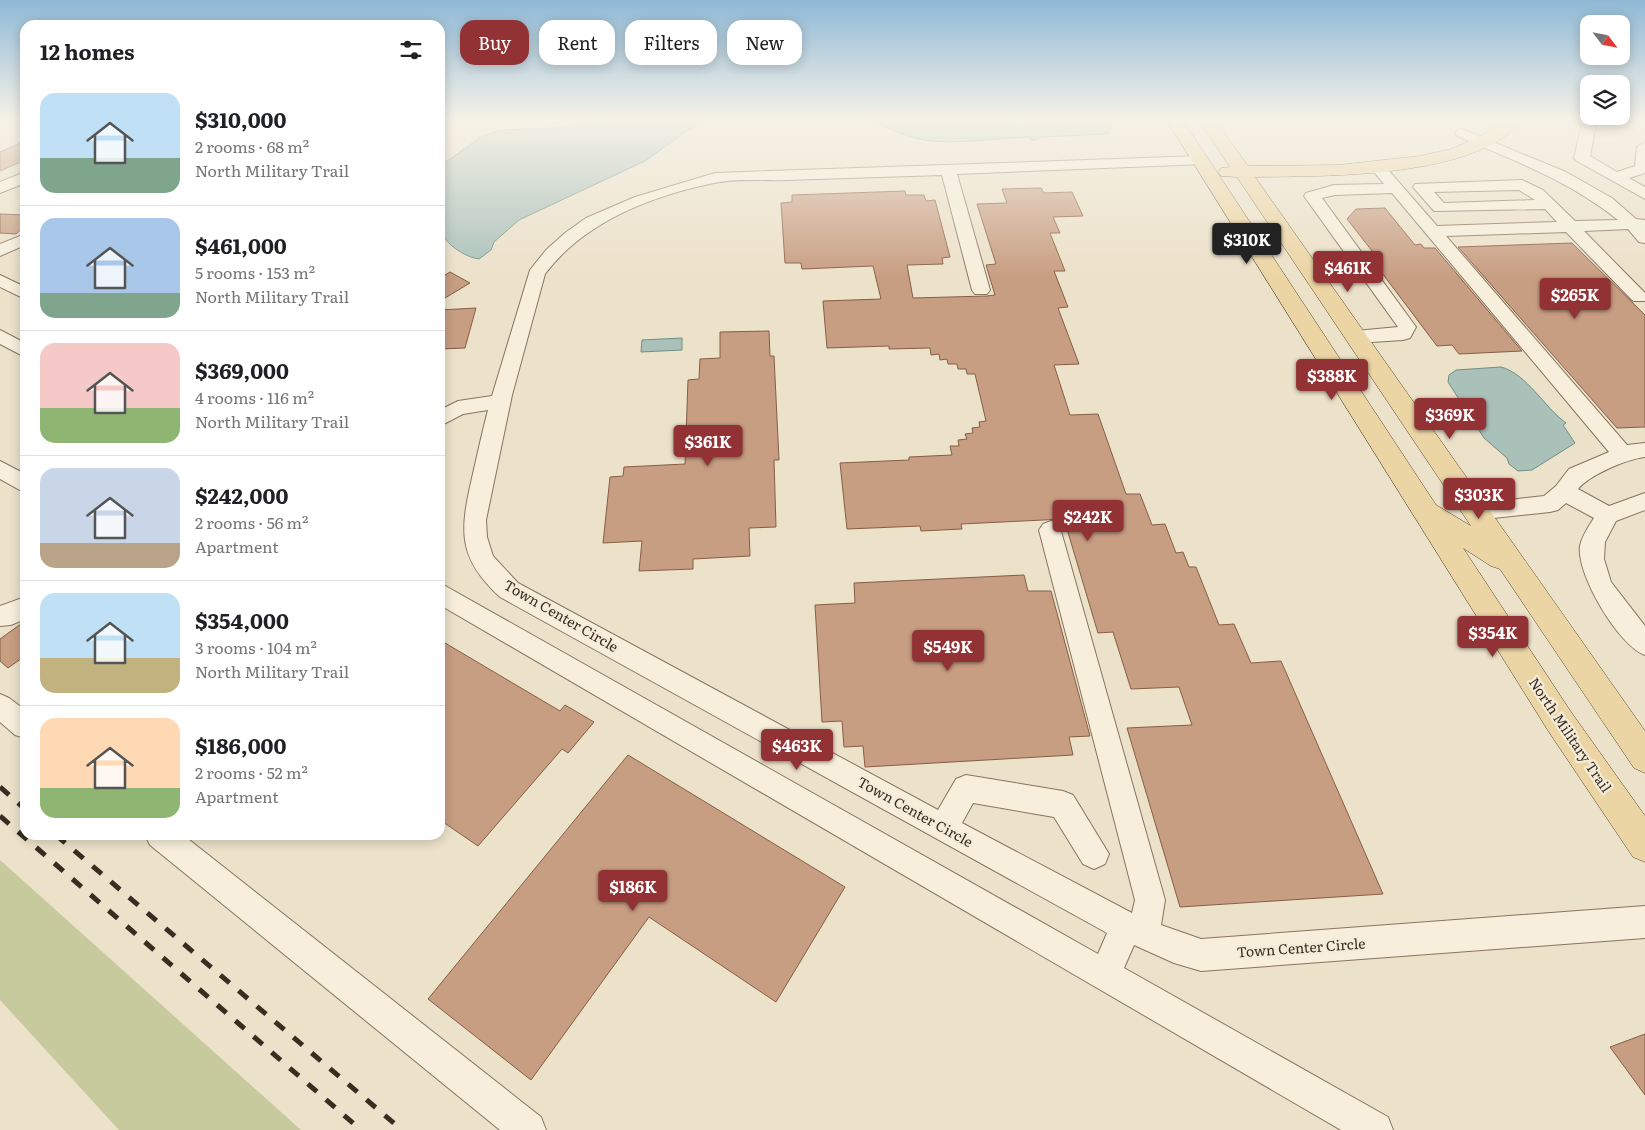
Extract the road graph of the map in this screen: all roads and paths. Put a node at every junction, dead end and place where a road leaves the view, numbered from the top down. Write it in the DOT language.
graph roads {
  1 [pos="1053,172"];
  2 [pos="1207,172"];
  3 [pos="1242,172"];
  4 [pos="1382,172"];
  5 [pos="1551,172"];
  6 [pos="1609,172"];
  7 [pos="1635,172"];
  8 [pos="949,175"];
  9 [pos="1617,176"];
  10 [pos="20,179"];
  11 [pos="0,188"];
  12 [pos="1395,188"];
  13 [pos="1645,194"];
  14 [pos="1549,204"];
  15 [pos="1440,208"];
  16 [pos="1413,209"];
  17 [pos="1639,224"];
  18 [pos="1571,227"];
  19 [pos="1432,231"];
  20 [pos="1645,238"];
  21 [pos="20,241"];
  22 [pos="0,251"];
  23 [pos="0,280"];
  24 [pos="981,290"];
  25 [pos="20,291"];
  26 [pos="1639,297"];
  27 [pos="0,336"];
  28 [pos="1356,337"];
  29 [pos="20,348"];
  30 [pos="499,402"];
  31 [pos="445,416"];
  32 [pos="1382,443"];
  33 [pos="1645,450"];
  34 [pos="1622,454"];
  35 [pos="0,469"];
  36 [pos="20,482"];
  37 [pos="1564,492"];
  38 [pos="1645,501"];
  39 [pos="1424,509"];
  40 [pos="1475,512"];
  41 [pos="1608,515"];
  42 [pos="1051,530"];
  43 [pos="1511,565"];
  44 [pos="521,596"];
  45 [pos="445,597"];
  46 [pos="20,610"];
  47 [pos="0,616"];
  48 [pos="494,624"];
  49 [pos="1645,644"];
  50 [pos="0,706"];
  51 [pos="20,722"];
  52 [pos="1645,758"];
  53 [pos="944,828"];
  54 [pos="166,840"];
  55 [pos="1645,845"];
  56 [pos="1094,854"];
  57 [pos="1645,922"];
  58 [pos="1135,930"];
  59 [pos="1105,975"];
  60 [pos="528,1130"];
  61 [pos="1375,1130"];
  1 -- 8 [label="street, Town Center Circle"];
  2 -- 32 [label="main road, North Military Trail"];
  3 -- 28 [label="main road"];
  4 -- 12 [label="street"];
  5 -- 17 [label="street"];
  6 -- 9 [label="street"];
  7 -- 9 [label="street"];
  8 -- 24 [label="street"];
  8 -- 30 [label="street, Town Center Circle"];
  9 -- 13 [label="street"];
  10 -- 11 [label="street"];
  12 -- 16 [label="street"];
  12 -- 28 [label="street"];
  14 -- 15 [label="street"];
  14 -- 15 [label="street"];
  14 -- 18 [label="street"];
  15 -- 16 [label="street"];
  16 -- 19 [label="street"];
  17 -- 18 [label="street"];
  17 -- 20 [label="street"];
  18 -- 19 [label="street"];
  18 -- 26 [label="street"];
  19 -- 34 [label="street"];
  21 -- 22 [label="street"];
  23 -- 25 [label="street"];
  27 -- 29 [label="street"];
  28 -- 40 [label="main road"];
  30 -- 31 [label="street"];
  30 -- 44 [label="street, Town Center Circle"];
  32 -- 39 [label="main road, North Military Trail"];
  32 -- 40 [label="main road"];
  33 -- 34 [label="street"];
  34 -- 37 [label="street"];
  35 -- 36 [label="street"];
  37 -- 40 [label="street"];
  37 -- 41 [label="street"];
  38 -- 41 [label="street"];
  39 -- 43 [label="main road"];
  39 -- 55 [label="main road, North Military Trail"];
  40 -- 43 [label="main road"];
  41 -- 49 [label="street"];
  42 -- 58 [label="street"];
  43 -- 52 [label="main road"];
  44 -- 48 [label="street"];
  44 -- 53 [label="street, Town Center Circle"];
  45 -- 48 [label="street"];
  46 -- 47 [label="street"];
  48 -- 59 [label="street"];
  50 -- 51 [label="street"];
  53 -- 56 [label="street"];
  53 -- 58 [label="street, Town Center Circle"];
  54 -- 60 [label="street"];
  57 -- 58 [label="street, Town Center Circle"];
  58 -- 59 [label="street"];
  59 -- 61 [label="street"];
}
